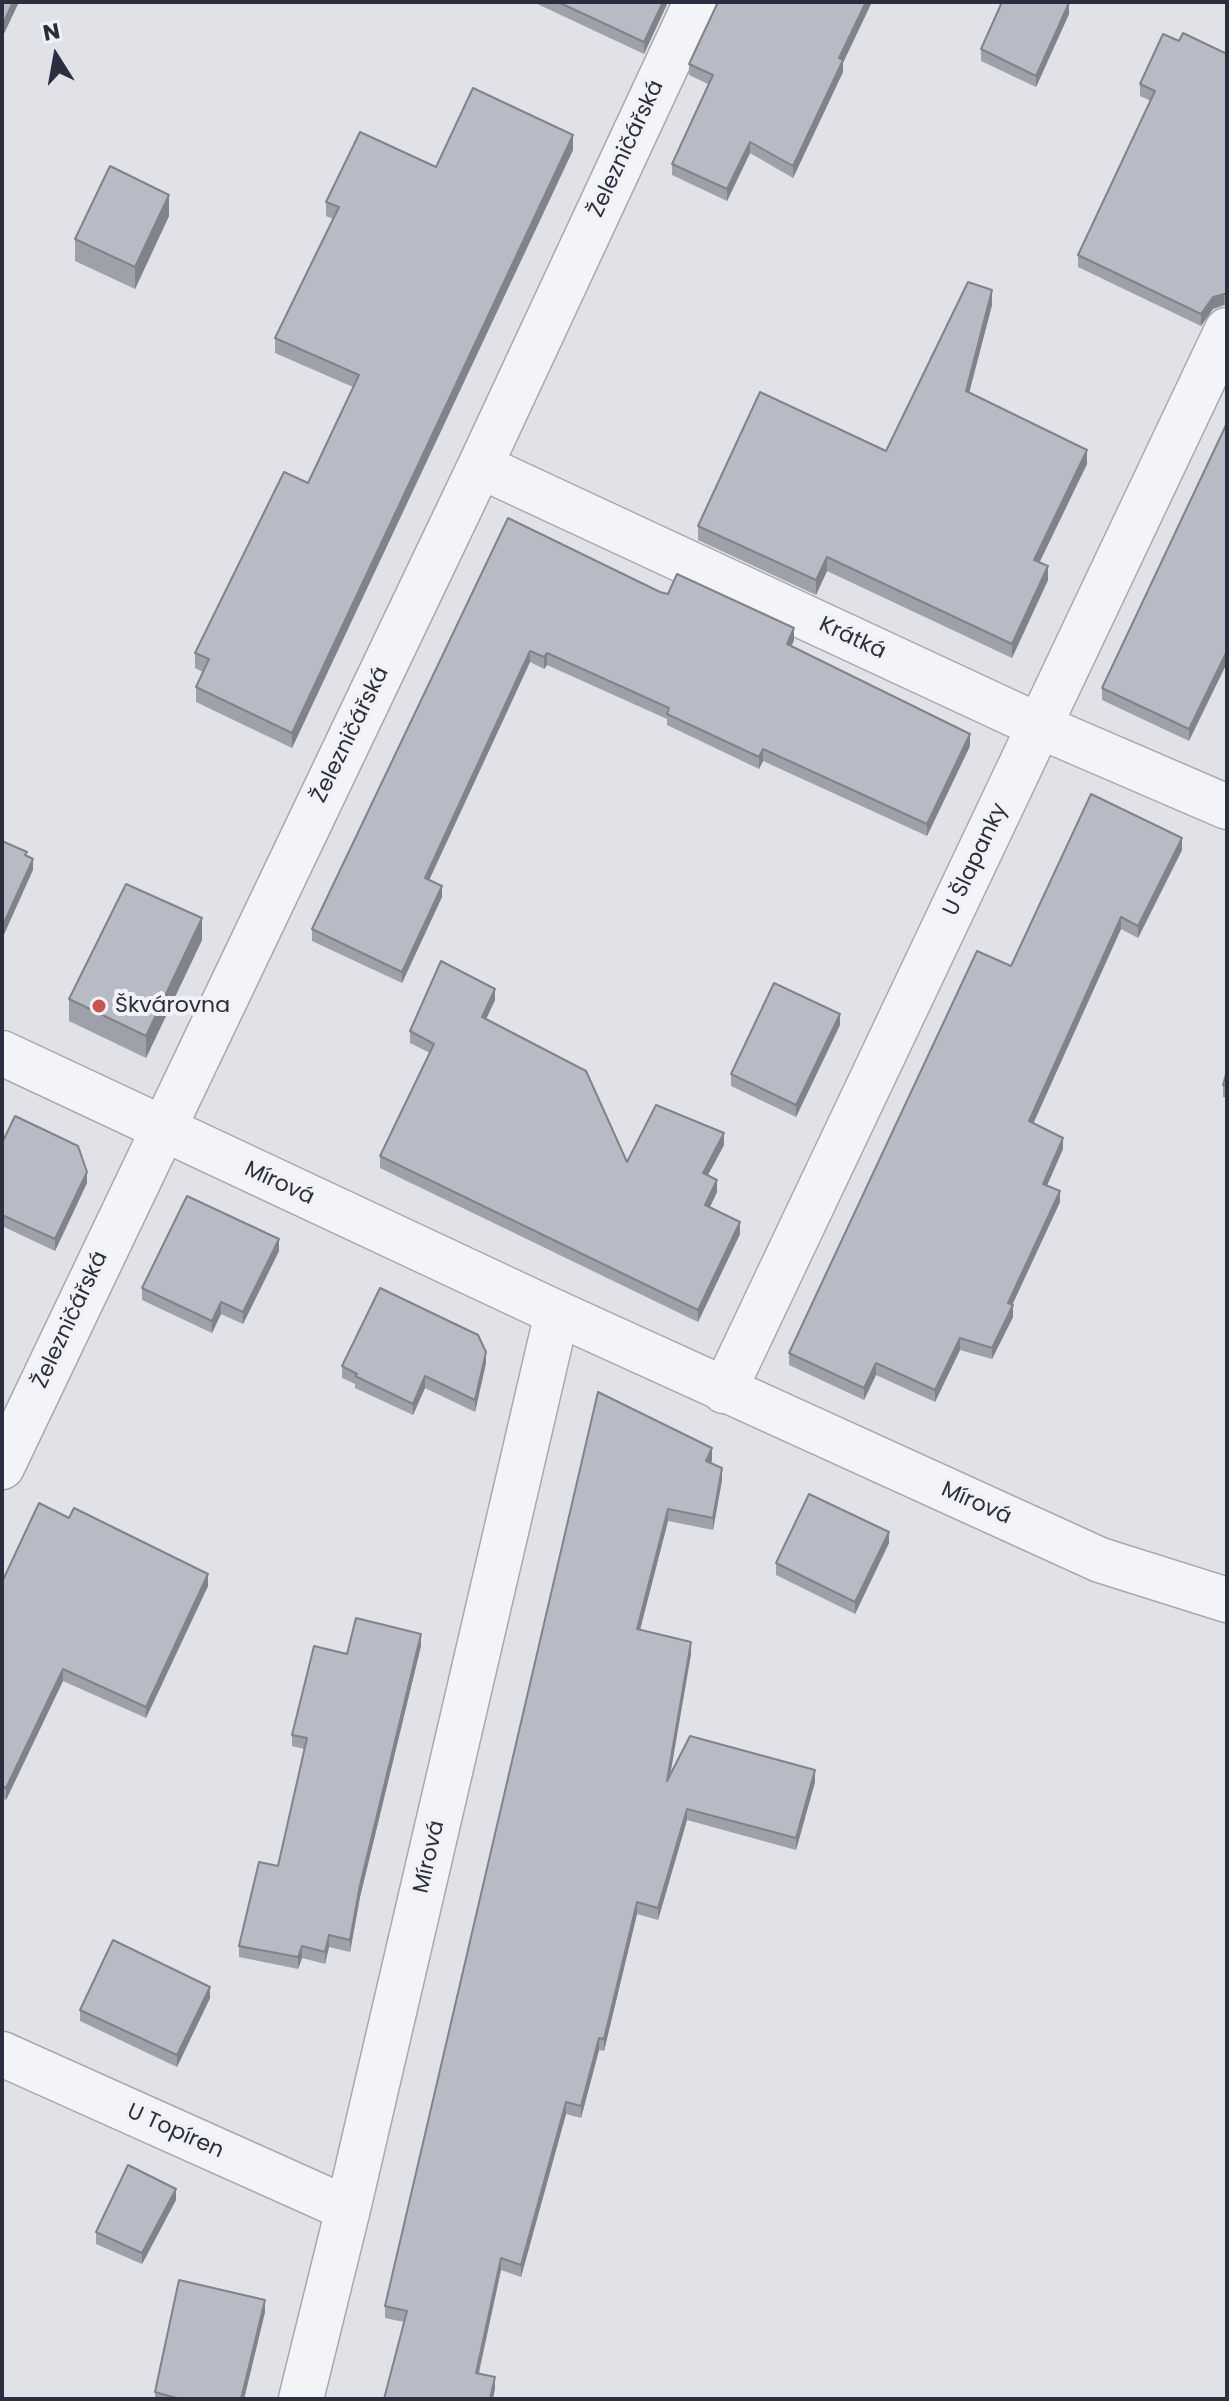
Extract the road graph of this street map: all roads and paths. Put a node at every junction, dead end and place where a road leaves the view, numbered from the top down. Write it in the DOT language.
graph roads {
  1 [pos="696,2"];
  2 [pos="1227,330"];
  3 [pos="480,466"];
  4 [pos="1039,726"];
  5 [pos="1227,807"];
  6 [pos="2,1053"];
  7 [pos="162,1129"];
  8 [pos="557,1313"];
  9 [pos="724,1391"];
  10 [pos="2,1467"];
  11 [pos="1227,1600"];
  12 [pos="2,2054"];
  13 [pos="348,2209"];
  14 [pos="301,2399"];
  1 -- 3 [label="street, Železničářská"];
  2 -- 4 [label="street, U Šlapanky"];
  3 -- 4 [label="street, Krátká"];
  3 -- 7 [label="street, Železničářská"];
  4 -- 5 [label="street, Krátká"];
  4 -- 9 [label="street, U Šlapanky"];
  6 -- 7 [label="street, Mírová"];
  7 -- 8 [label="street, Mírová"];
  7 -- 10 [label="street, Železničářská"];
  8 -- 9 [label="street, Mírová"];
  8 -- 13 [label="street, Mírová"];
  9 -- 11 [label="street, Mírová"];
  12 -- 13 [label="street, U Topíren"];
  13 -- 14 [label="street, Mírová"];
}
